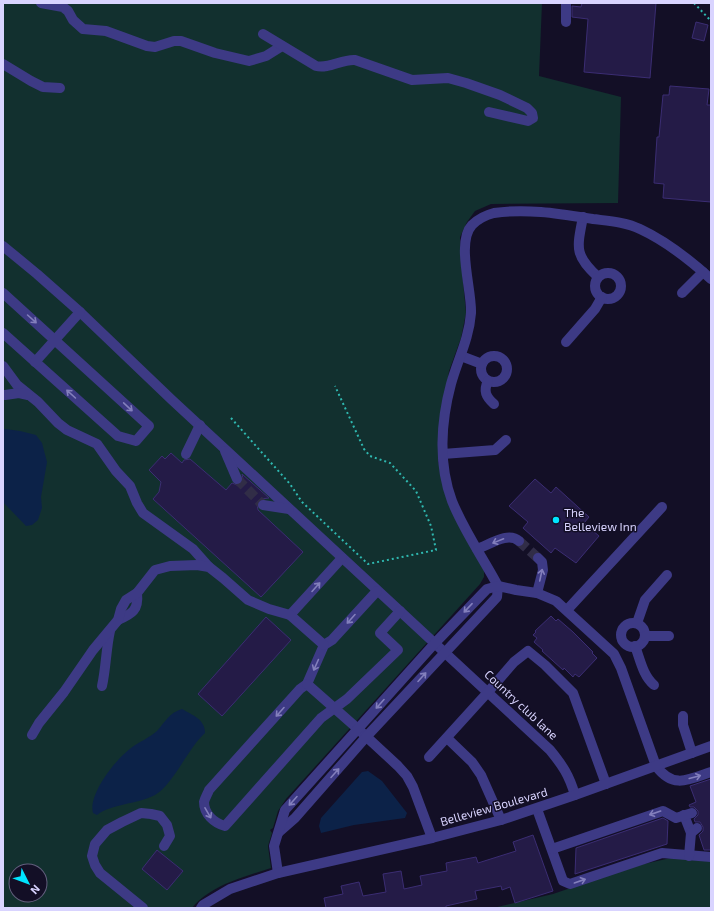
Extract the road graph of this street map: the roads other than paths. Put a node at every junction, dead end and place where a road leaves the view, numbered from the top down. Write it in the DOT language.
graph roads {
  1 [pos="41,3"];
  2 [pos="566,3"];
  3 [pos="566,22"];
  4 [pos="263,34"];
  5 [pos="282,46"];
  6 [pos="3,64"];
  7 [pos="60,88"];
  8 [pos="489,112"];
  9 [pos="583,217"];
  10 [pos="4,250"];
  11 [pos="707,276"];
  12 [pos="598,277"];
  13 [pos="3,292"];
  14 [pos="682,293"];
  15 [pos="602,298"];
  16 [pos="80,312"];
  17 [pos="3,334"];
  18 [pos="56,340"];
  19 [pos="566,342"];
  20 [pos="461,356"];
  21 [pos="35,362"];
  22 [pos="482,364"];
  23 [pos="3,368"];
  24 [pos="488,381"];
  25 [pos="28,394"];
  26 [pos="4,395"];
  27 [pos="494,404"];
  28 [pos="200,425"];
  29 [pos="506,440"];
  30 [pos="224,448"];
  31 [pos="186,454"];
  32 [pos="443,454"];
  33 [pos="237,479"];
  34 [pos="263,504"];
  35 [pos="662,507"];
  36 [pos="290,509"];
  37 [pos="519,541"];
  38 [pos="477,549"];
  39 [pos="342,558"];
  40 [pos="538,558"];
  41 [pos="209,567"];
  42 [pos="667,575"];
  43 [pos="498,586"];
  44 [pos="377,590"];
  45 [pos="537,593"];
  46 [pos="567,610"];
  47 [pos="400,611"];
  48 [pos="290,615"];
  49 [pos="637,623"];
  50 [pos="110,629"];
  51 [pos="645,636"];
  52 [pos="669,636"];
  53 [pos="435,643"];
  54 [pos="624,643"];
  55 [pos="324,645"];
  56 [pos="635,646"];
  57 [pos="445,652"];
  58 [pos="614,654"];
  59 [pos="307,684"];
  60 [pos="654,685"];
  61 [pos="102,686"];
  62 [pos="488,692"];
  63 [pos="334,708"];
  64 [pos="683,716"];
  65 [pos="358,729"];
  66 [pos="32,735"];
  67 [pos="366,737"];
  68 [pos="447,738"];
  69 [pos="711,746"];
  70 [pos="692,753"];
  71 [pos="429,757"];
  72 [pos="656,766"];
  73 [pos="711,772"];
  74 [pos="606,784"];
  75 [pos="575,795"];
  76 [pos="537,809"];
  77 [pos="501,820"];
  78 [pos="279,832"];
  79 [pos="432,838"];
  80 [pos="164,846"];
  81 [pos="552,848"];
  82 [pos="689,856"];
  83 [pos="711,857"];
  84 [pos="278,873"];
  85 [pos="143,908"];
  86 [pos="200,908"];
  1 -- 5 [label="street"];
  2 -- 3 [label="street"];
  4 -- 5 [label="street"];
  5 -- 8 [label="street"];
  6 -- 7 [label="street"];
  9 -- 11 [label="street"];
  9 -- 12 [label="street"];
  9 -- 20 [label="street"];
  10 -- 16 [label="street, Country club lane"];
  11 -- 14 [label="street"];
  12 -- 15 [label="street"];
  12 -- 15 [label="street"];
  13 -- 18 [label="street, one-way"];
  15 -- 19 [label="street"];
  16 -- 18 [label="street"];
  16 -- 28 [label="street, Country club lane"];
  17 -- 21 [label="street"];
  18 -- 21 [label="street"];
  18 -- 21 [label="street, one-way"];
  20 -- 22 [label="street"];
  20 -- 32 [label="street"];
  22 -- 24 [label="street"];
  22 -- 24 [label="street"];
  23 -- 25 [label="street"];
  24 -- 27 [label="street"];
  25 -- 26 [label="street"];
  25 -- 41 [label="street"];
  28 -- 30 [label="street, Country club lane"];
  28 -- 31 [label="street"];
  29 -- 32 [label="street"];
  30 -- 33 [label="street"];
  30 -- 36 [label="street, Country club lane"];
  32 -- 38 [label="street"];
  34 -- 36 [label="street"];
  35 -- 46 [label="street"];
  36 -- 39 [label="street, Country club lane"];
  37 -- 38 [label="street, one-way"];
  38 -- 43 [label="street"];
  39 -- 44 [label="street, Country club lane"];
  48 -- 39 [label="street, one-way"];
  45 -- 40 [label="street, one-way"];
  41 -- 48 [label="street"];
  41 -- 50 [label="street"];
  42 -- 49 [label="street"];
  43 -- 45 [label="street"];
  43 -- 53 [label="street, one-way"];
  43 -- 57 [label="street"];
  44 -- 47 [label="street, Country club lane"];
  44 -- 55 [label="street, one-way"];
  45 -- 46 [label="street"];
  46 -- 58 [label="street"];
  47 -- 53 [label="street, Country club lane"];
  47 -- 63 [label="street"];
  48 -- 55 [label="street"];
  49 -- 51 [label="street"];
  49 -- 54 [label="street"];
  50 -- 61 [label="street"];
  50 -- 66 [label="street"];
  51 -- 52 [label="street"];
  51 -- 56 [label="street"];
  53 -- 57 [label="street, Country club lane"];
  53 -- 65 [label="street, one-way"];
  54 -- 56 [label="street"];
  54 -- 58 [label="street"];
  55 -- 59 [label="street, one-way"];
  56 -- 60 [label="street"];
  57 -- 62 [label="street, Country club lane"];
  67 -- 57 [label="street, one-way"];
  58 -- 72 [label="street"];
  59 -- 63 [label="street"];
  59 -- 63 [label="street, one-way"];
  62 -- 68 [label="street"];
  62 -- 74 [label="street"];
  62 -- 75 [label="street, Country club lane"];
  63 -- 65 [label="street"];
  64 -- 70 [label="street"];
  65 -- 67 [label="street"];
  65 -- 78 [label="street, one-way"];
  78 -- 67 [label="street, one-way"];
  67 -- 79 [label="street"];
  68 -- 71 [label="street"];
  68 -- 77 [label="street"];
  69 -- 70 [label="street, Belleview Boulevard"];
  70 -- 72 [label="street, Belleview Boulevard"];
  72 -- 73 [label="street, one-way"];
  72 -- 74 [label="street, Belleview Boulevard"];
  74 -- 75 [label="street, Belleview Boulevard"];
  75 -- 76 [label="street, Belleview Boulevard"];
  76 -- 77 [label="street, Belleview Boulevard"];
  76 -- 81 [label="street"];
  77 -- 79 [label="street, Belleview Boulevard"];
  78 -- 84 [label="street"];
  79 -- 84 [label="street, Belleview Boulevard"];
  80 -- 85 [label="street"];
  81 -- 82 [label="street, one-way"];
  82 -- 81 [label="street, one-way"];
  82 -- 83 [label="street"];
  84 -- 86 [label="street, Belleview Boulevard"];
}
